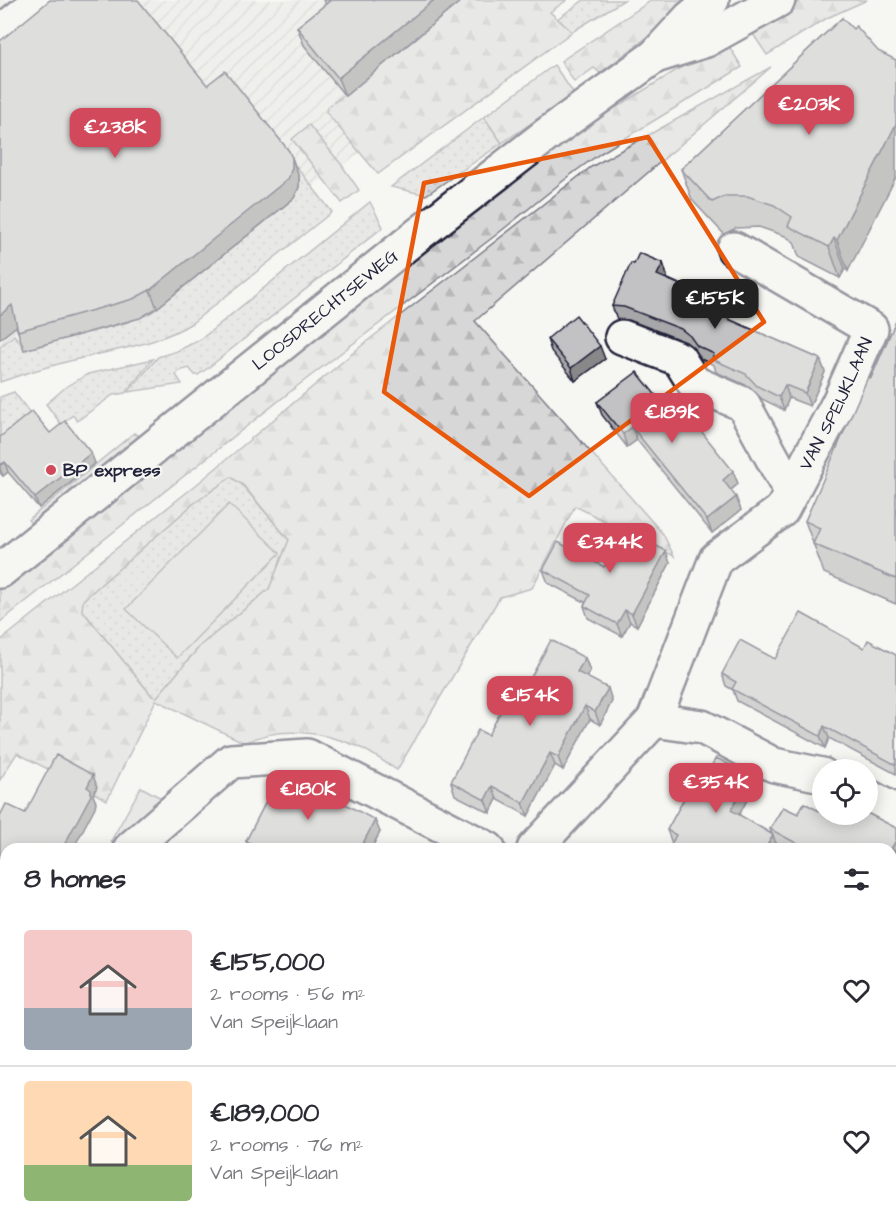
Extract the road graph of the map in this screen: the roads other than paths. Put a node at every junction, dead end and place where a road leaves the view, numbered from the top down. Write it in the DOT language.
graph roads {
  1 [pos="41,0"];
  2 [pos="712,0"];
  3 [pos="778,0"];
  4 [pos="0,33"];
  5 [pos="655,56"];
  6 [pos="734,249"];
  7 [pos="622,337"];
  8 [pos="791,492"];
  9 [pos="0,571"];
  10 [pos="654,720"];
  11 [pos="812,773"];
  12 [pos="878,802"];
  13 [pos="896,812"];
  14 [pos="137,843"];
  15 [pos="476,843"];
  16 [pos="540,843"];
  1 -- 4 [label="street"];
  2 -- 5 [label="street, LOOSDRECHTSEWEG"];
  3 -- 5 [label="street, LOOSDRECHTSEWEG"];
  5 -- 9 [label="street, LOOSDRECHTSEWEG"];
  6 -- 8 [label="street, VAN SPEIJKLAAN"];
  7 -- 8 [label="street, VAN SPEIJKLAAN"];
  8 -- 10 [label="street, VAN SPEIJKLAAN"];
  10 -- 11 [label="street"];
  10 -- 16 [label="street, VAN SPEIJKLAAN"];
  12 -- 13 [label="street"];
  14 -- 15 [label="street"];
}
